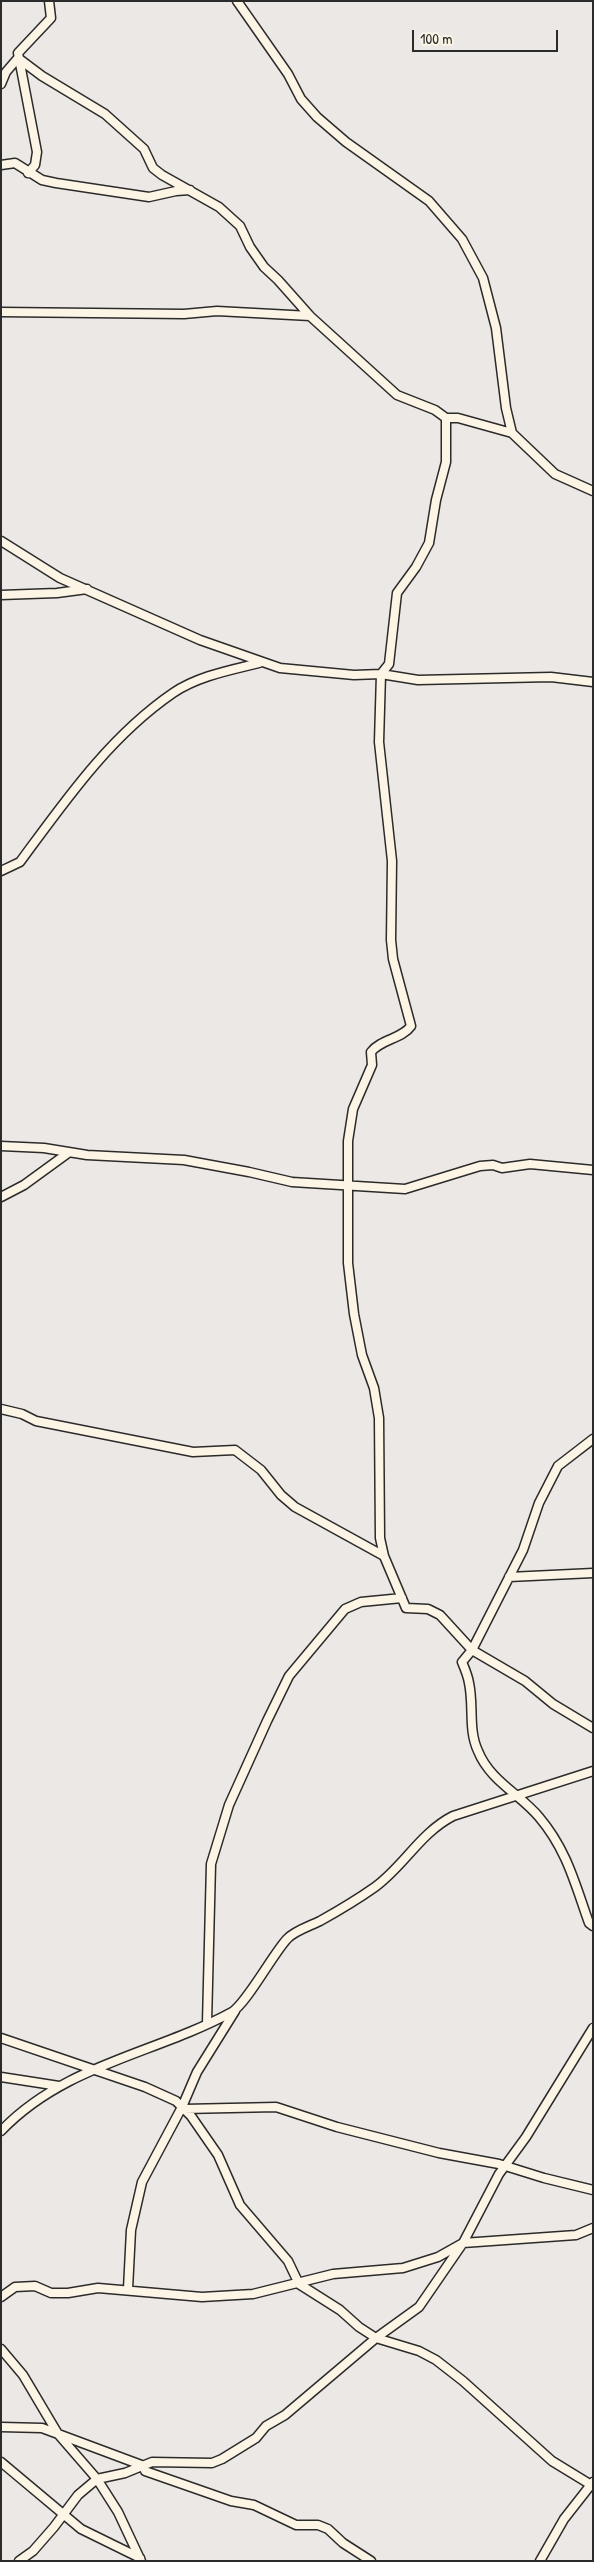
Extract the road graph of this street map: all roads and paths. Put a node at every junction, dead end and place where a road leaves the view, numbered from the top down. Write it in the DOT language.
graph roads {
  1 [pos="49,1"];
  2 [pos="237,1"];
  3 [pos="18,58"];
  4 [pos="1,84"];
  5 [pos="1,165"];
  6 [pos="28,173"];
  7 [pos="192,190"];
  8 [pos="1,312"];
  9 [pos="310,316"];
  10 [pos="446,418"];
  11 [pos="512,433"];
  12 [pos="593,491"];
  13 [pos="1,541"];
  14 [pos="87,589"];
  15 [pos="1,595"];
  16 [pos="259,662"];
  17 [pos="381,674"];
  18 [pos="593,682"];
  19 [pos="1,871"];
  20 [pos="1,1146"];
  21 [pos="68,1153"];
  22 [pos="593,1170"];
  23 [pos="347,1185"];
  24 [pos="1,1197"];
  25 [pos="1,1409"];
  26 [pos="593,1440"];
  27 [pos="384,1556"];
  28 [pos="593,1573"];
  29 [pos="509,1577"];
  30 [pos="402,1598"];
  31 [pos="472,1650"];
  32 [pos="593,1728"];
  33 [pos="593,1772"];
  34 [pos="515,1797"];
  35 [pos="593,1926"];
  36 [pos="235,2011"];
  37 [pos="207,2023"];
  38 [pos="593,2028"];
  39 [pos="1,2038"];
  40 [pos="91,2069"];
  41 [pos="1,2077"];
  42 [pos="59,2086"];
  43 [pos="183,2108"];
  44 [pos="1,2131"];
  45 [pos="505,2166"];
  46 [pos="593,2190"];
  47 [pos="593,2228"];
  48 [pos="462,2243"];
  49 [pos="299,2284"];
  50 [pos="128,2289"];
  51 [pos="1,2297"];
  52 [pos="376,2338"];
  53 [pos="1,2349"];
  54 [pos="1,2427"];
  55 [pos="58,2434"];
  56 [pos="1,2462"];
  57 [pos="144,2466"];
  58 [pos="97,2479"];
  59 [pos="592,2484"];
  60 [pos="63,2515"];
  61 [pos="140,2559"];
  62 [pos="19,2561"];
  63 [pos="371,2561"];
  64 [pos="540,2561"];
  1 -- 3 [label="street"];
  2 -- 11 [label="street"];
  3 -- 4 [label="street"];
  3 -- 6 [label="street"];
  3 -- 7 [label="street"];
  5 -- 6 [label="street"];
  6 -- 7 [label="street"];
  7 -- 9 [label="street"];
  8 -- 9 [label="street"];
  9 -- 10 [label="street"];
  10 -- 11 [label="street"];
  10 -- 17 [label="street"];
  11 -- 12 [label="street"];
  13 -- 14 [label="street"];
  14 -- 15 [label="street"];
  14 -- 16 [label="street"];
  16 -- 17 [label="street"];
  16 -- 19 [label="street"];
  17 -- 18 [label="street"];
  17 -- 23 [label="street"];
  20 -- 21 [label="street"];
  21 -- 23 [label="street"];
  21 -- 24 [label="street"];
  22 -- 23 [label="street"];
  23 -- 27 [label="street"];
  25 -- 27 [label="street"];
  26 -- 29 [label="street"];
  27 -- 30 [label="street"];
  28 -- 29 [label="street"];
  29 -- 31 [label="street"];
  30 -- 31 [label="street"];
  30 -- 37 [label="street"];
  31 -- 32 [label="street"];
  31 -- 34 [label="street"];
  33 -- 34 [label="street"];
  34 -- 35 [label="street"];
  34 -- 36 [label="street"];
  36 -- 37 [label="street"];
  36 -- 43 [label="street"];
  37 -- 40 [label="street"];
  38 -- 45 [label="street"];
  39 -- 40 [label="street"];
  40 -- 42 [label="street"];
  40 -- 43 [label="street"];
  41 -- 42 [label="street"];
  42 -- 44 [label="street"];
  43 -- 45 [label="street"];
  43 -- 49 [label="street"];
  43 -- 50 [label="street"];
  45 -- 46 [label="street"];
  45 -- 48 [label="street"];
  47 -- 48 [label="street"];
  48 -- 49 [label="street"];
  48 -- 52 [label="street"];
  49 -- 50 [label="street"];
  49 -- 52 [label="street"];
  50 -- 51 [label="street"];
  52 -- 57 [label="street"];
  52 -- 59 [label="street"];
  53 -- 55 [label="street"];
  54 -- 55 [label="street"];
  55 -- 57 [label="street"];
  55 -- 58 [label="street"];
  56 -- 60 [label="street"];
  57 -- 58 [label="street"];
  57 -- 63 [label="street"];
  58 -- 60 [label="street"];
  58 -- 61 [label="street"];
  59 -- 64 [label="street"];
  60 -- 61 [label="street"];
  60 -- 62 [label="street"];
}
